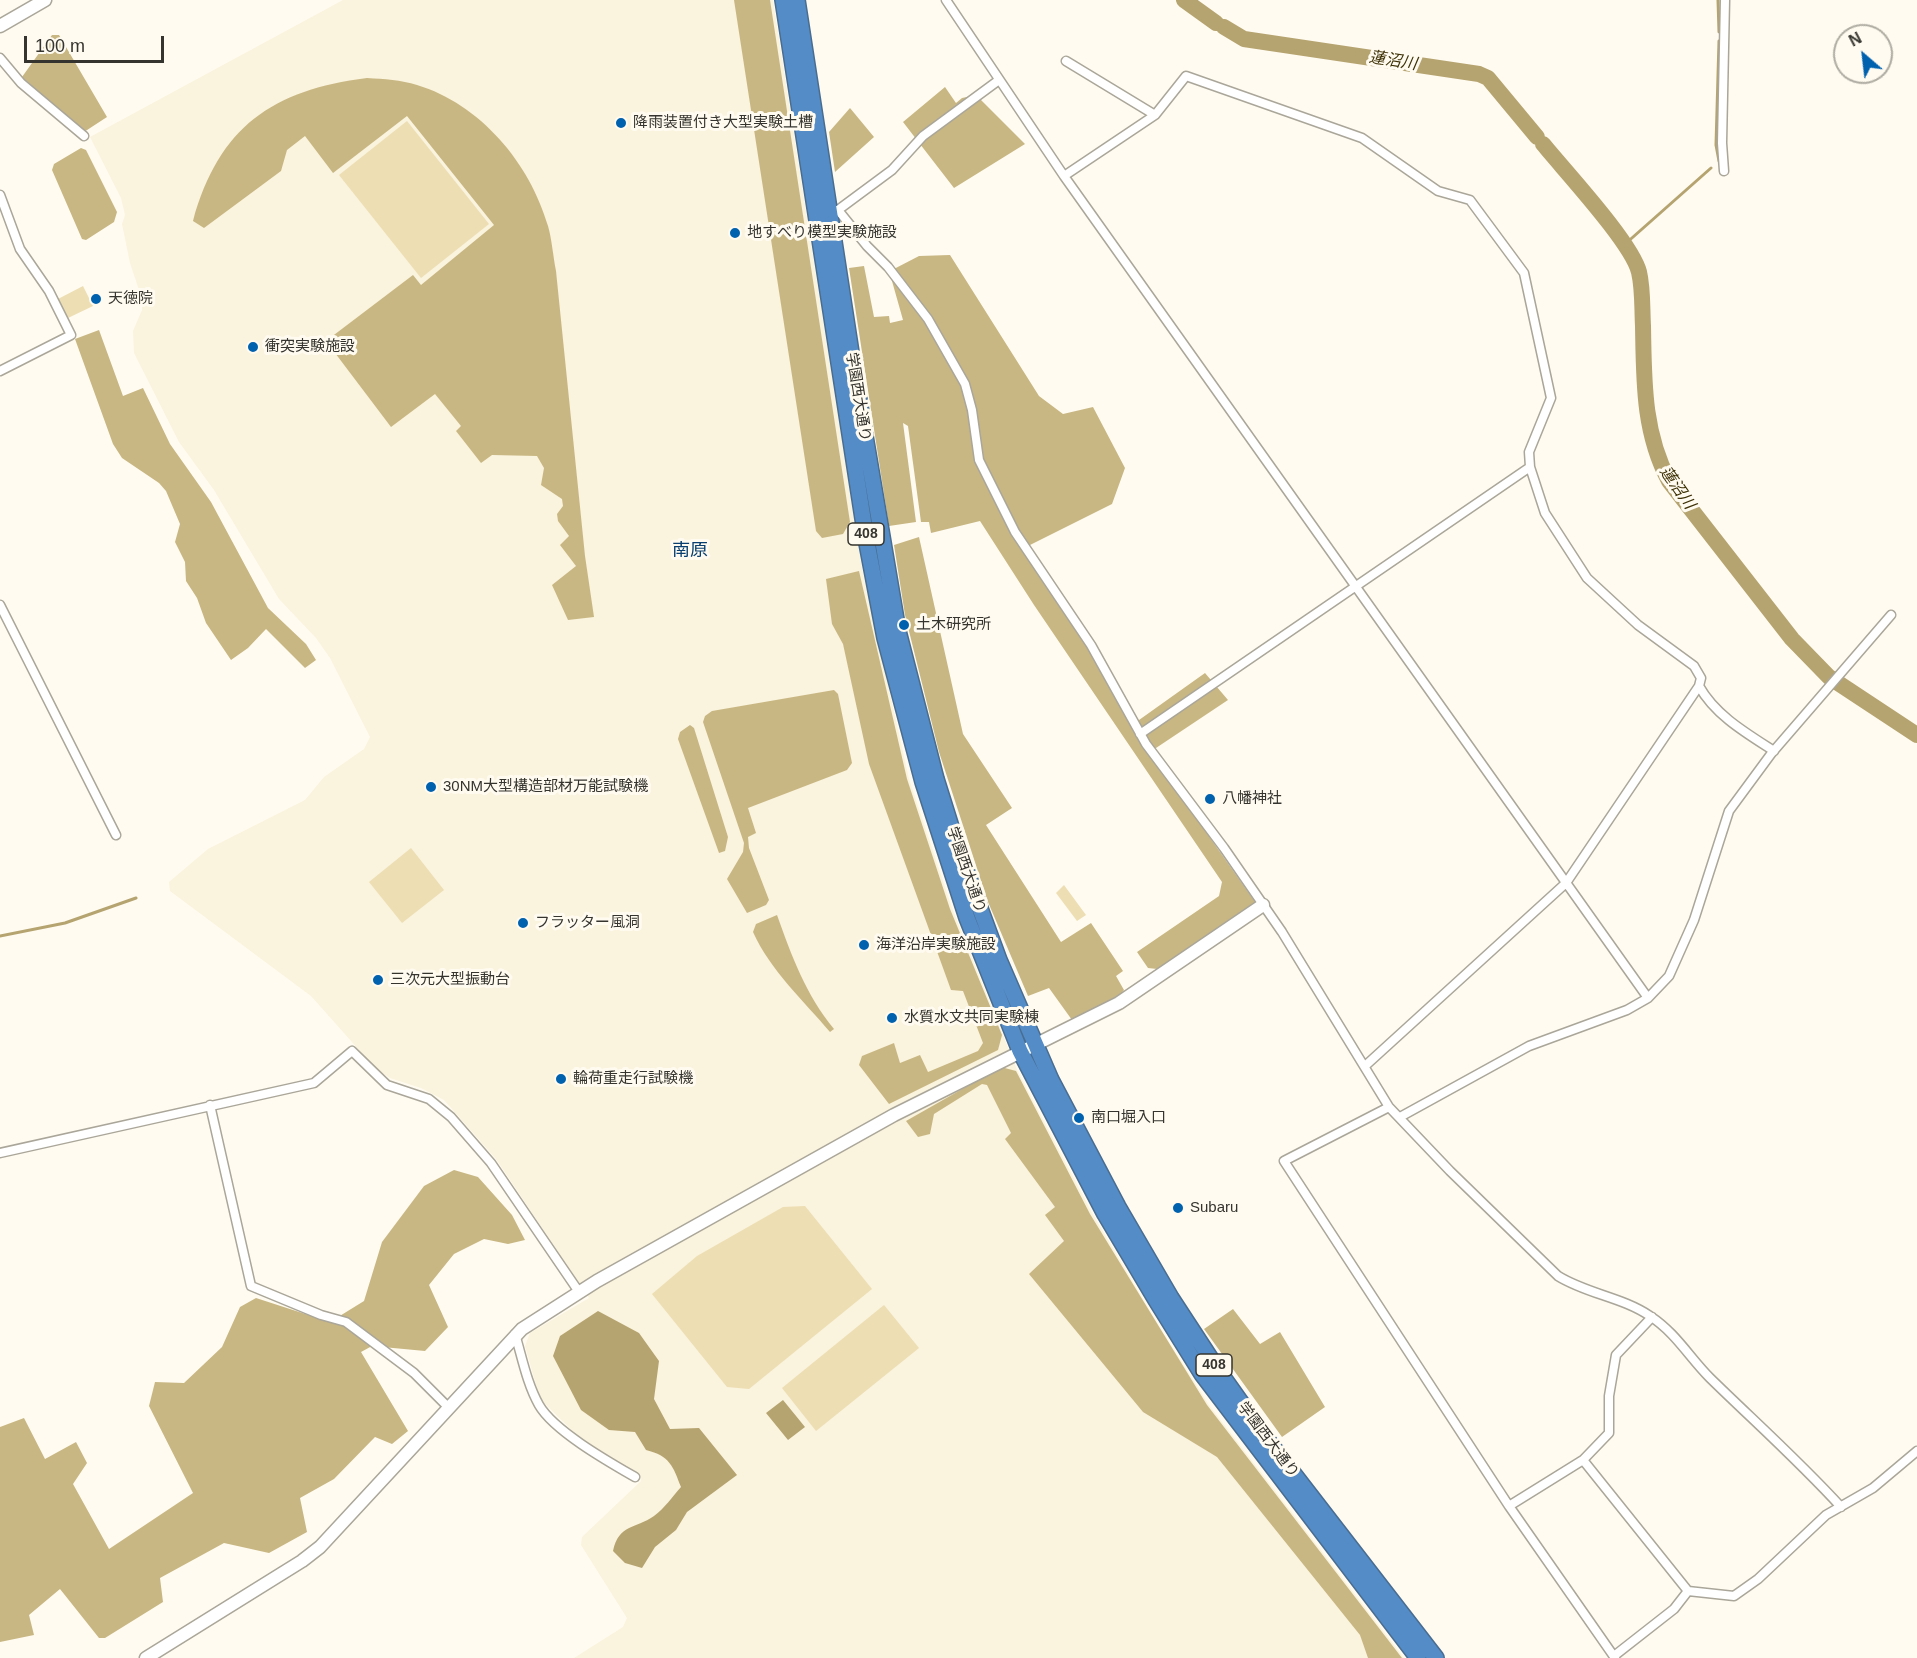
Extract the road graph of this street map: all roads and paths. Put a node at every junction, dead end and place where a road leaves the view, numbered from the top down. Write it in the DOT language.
graph roads {
  1 [pos="45,0"];
  2 [pos="783,0"];
  3 [pos="797,0"];
  4 [pos="946,0"];
  5 [pos="1725,0"];
  6 [pos="0,26"];
  7 [pos="0,58"];
  8 [pos="1066,61"];
  9 [pos="999,80"];
  10 [pos="1155,116"];
  11 [pos="84,136"];
  12 [pos="1724,171"];
  13 [pos="1064,176"];
  14 [pos="0,195"];
  15 [pos="834,210"];
  16 [pos="0,371"];
  17 [pos="1530,467"];
  18 [pos="1358,587"];
  19 [pos="0,605"];
  20 [pos="1892,615"];
  21 [pos="1699,686"];
  22 [pos="1140,734"];
  23 [pos="1774,751"];
  24 [pos="116,835"];
  25 [pos="1566,883"];
  26 [pos="1263,905"];
  27 [pos="1648,998"];
  28 [pos="1027,1048"];
  29 [pos="1365,1066"];
  30 [pos="210,1105"];
  31 [pos="1389,1107"];
  32 [pos="1400,1116"];
  33 [pos="0,1153"];
  34 [pos="579,1292"];
  35 [pos="1162,1297"];
  36 [pos="1652,1317"];
  37 [pos="515,1334"];
  38 [pos="448,1407"];
  39 [pos="1917,1451"];
  40 [pos="1583,1460"];
  41 [pos="635,1477"];
  42 [pos="1509,1506"];
  43 [pos="1841,1507"];
  44 [pos="1688,1591"];
  45 [pos="1615,1657"];
  46 [pos="146,1658"];
  47 [pos="1418,1658"];
  48 [pos="1436,1658"];
  1 -- 6 [label="street"];
  2 -- 28 [label="highway, 学園西大通り / 408"];
  3 -- 15 [label="highway, 学園西大通り / 408"];
  4 -- 9 [label="street"];
  5 -- 12 [label="street"];
  7 -- 11 [label="street"];
  8 -- 10 [label="street"];
  9 -- 13 [label="street"];
  9 -- 15 [label="street"];
  10 -- 13 [label="street"];
  10 -- 17 [label="street"];
  13 -- 18 [label="street"];
  14 -- 16 [label="street"];
  15 -- 22 [label="street"];
  15 -- 28 [label="highway, 学園西大通り / 408"];
  17 -- 18 [label="street"];
  17 -- 21 [label="street"];
  18 -- 22 [label="street"];
  18 -- 25 [label="street"];
  19 -- 24 [label="street"];
  20 -- 23 [label="street"];
  21 -- 23 [label="street"];
  21 -- 25 [label="street"];
  22 -- 26 [label="street"];
  23 -- 27 [label="street"];
  25 -- 27 [label="street"];
  25 -- 29 [label="street"];
  26 -- 28 [label="street"];
  26 -- 29 [label="street"];
  27 -- 32 [label="street"];
  28 -- 34 [label="street"];
  28 -- 35 [label="highway, 学園西大通り / 408"];
  29 -- 31 [label="street"];
  30 -- 33 [label="street"];
  30 -- 34 [label="street"];
  30 -- 38 [label="street"];
  31 -- 32 [label="street"];
  31 -- 42 [label="street"];
  32 -- 36 [label="street"];
  34 -- 37 [label="street"];
  35 -- 47 [label="highway, 学園西大通り / 408"];
  35 -- 48 [label="highway, 学園西大通り / 408"];
  36 -- 40 [label="street"];
  36 -- 43 [label="street"];
  37 -- 38 [label="street"];
  37 -- 41 [label="street"];
  38 -- 46 [label="street"];
  39 -- 43 [label="street"];
  40 -- 42 [label="street"];
  40 -- 44 [label="street"];
  42 -- 45 [label="street"];
  43 -- 44 [label="street"];
  44 -- 45 [label="street"];
}
